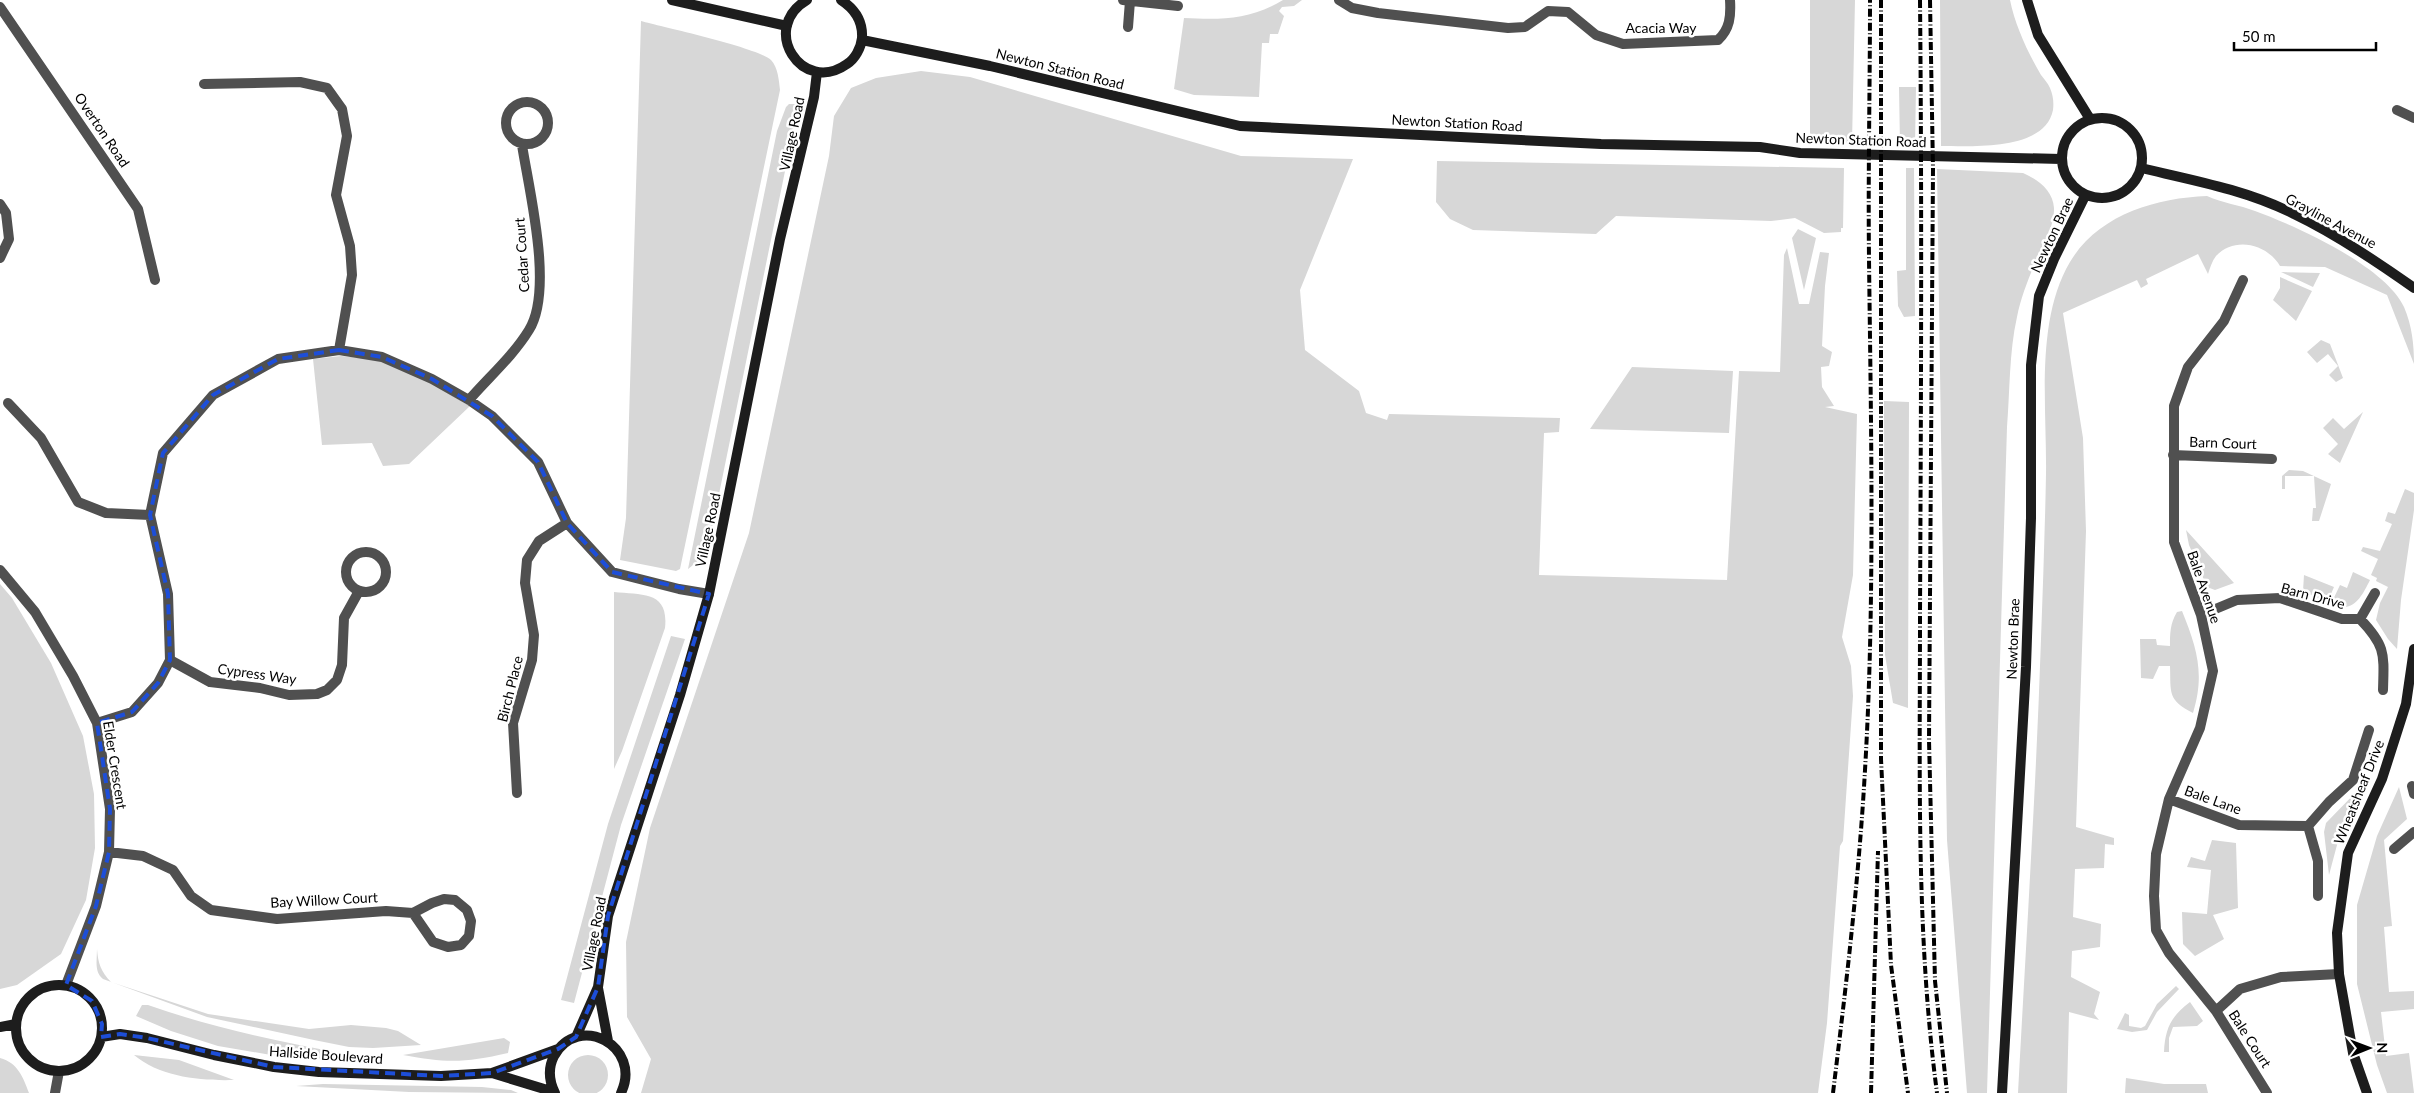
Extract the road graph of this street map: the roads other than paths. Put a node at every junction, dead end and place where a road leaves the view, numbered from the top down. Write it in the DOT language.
graph roads {
  1 [pos="672,0"];
  2 [pos="808,0"];
  3 [pos="841,0"];
  4 [pos="1339,0"];
  5 [pos="1730,0"];
  6 [pos="2027,0"];
  7 [pos="1127,1"];
  8 [pos="1178,6"];
  9 [pos="0,7"];
  10 [pos="787,26"];
  11 [pos="1128,28"];
  12 [pos="862,40"];
  13 [pos="816,72"];
  14 [pos="204,84"];
  15 [pos="2397,110"];
  16 [pos="2414,118"];
  17 [pos="2090,119"];
  18 [pos="522,145"];
  19 [pos="2061,159"];
  20 [pos="2141,168"];
  21 [pos="2085,196"];
  22 [pos="0,204"];
  23 [pos="0,258"];
  24 [pos="155,280"];
  25 [pos="2243,280"];
  26 [pos="2414,288"];
  27 [pos="339,350"];
  28 [pos="468,400"];
  29 [pos="8,403"];
  30 [pos="2173,455"];
  31 [pos="2272,459"];
  32 [pos="150,515"];
  33 [pos="567,522"];
  34 [pos="0,570"];
  35 [pos="359,591"];
  36 [pos="2375,593"];
  37 [pos="709,594"];
  38 [pos="2201,615"];
  39 [pos="2360,619"];
  40 [pos="2414,650"];
  41 [pos="170,660"];
  42 [pos="2383,690"];
  43 [pos="97,723"];
  44 [pos="2369,730"];
  45 [pos="518,793"];
  46 [pos="2169,799"];
  47 [pos="2308,826"];
  48 [pos="2414,832"];
  49 [pos="2394,849"];
  50 [pos="109,852"];
  51 [pos="2318,896"];
  52 [pos="413,913"];
  53 [pos="2339,974"];
  54 [pos="66,985"];
  55 [pos="598,987"];
  56 [pos="2216,1012"];
  57 [pos="16,1024"];
  58 [pos="0,1027"];
  59 [pos="576,1037"];
  60 [pos="101,1038"];
  61 [pos="608,1041"];
  62 [pos="558,1049"];
  63 [pos="59,1071"];
  64 [pos="492,1073"];
  65 [pos="554,1092"];
  66 [pos="55,1093"];
  67 [pos="621,1093"];
  68 [pos="2002,1093"];
  69 [pos="2267,1093"];
  70 [pos="2367,1093"];
  1 -- 10 [label="street"];
  2 -- 10 [label="street"];
  3 -- 12 [label="street"];
  4 -- 5 [label="street, Acacia Way"];
  6 -- 17 [label="street"];
  7 -- 8 [label="street"];
  7 -- 11 [label="street"];
  9 -- 24 [label="street, Overton Road"];
  10 -- 13 [label="street"];
  12 -- 13 [label="street"];
  12 -- 19 [label="street, Newton Station Road"];
  13 -- 37 [label="street, Village Road"];
  14 -- 27 [label="street"];
  15 -- 16 [label="street"];
  17 -- 19 [label="street"];
  17 -- 20 [label="street"];
  18 -- 18 [label="street"];
  18 -- 28 [label="street, Cedar Court"];
  19 -- 21 [label="street"];
  20 -- 21 [label="street"];
  20 -- 26 [label="street, Grayline Avenue"];
  21 -- 68 [label="street, Newton Brae"];
  22 -- 23 [label="street"];
  25 -- 30 [label="street, Bale Avenue"];
  27 -- 28 [label="street"];
  27 -- 32 [label="street"];
  28 -- 33 [label="street"];
  29 -- 32 [label="street"];
  30 -- 31 [label="street, Barn Court"];
  30 -- 38 [label="street, Bale Avenue"];
  32 -- 41 [label="street"];
  33 -- 37 [label="street"];
  33 -- 45 [label="street, Birch Place"];
  34 -- 43 [label="street, Elder Crescent"];
  35 -- 35 [label="street"];
  35 -- 41 [label="street, Cypress Way"];
  36 -- 39 [label="street, Barn Drive"];
  37 -- 55 [label="street, Village Road"];
  38 -- 39 [label="street, Barn Drive"];
  38 -- 46 [label="street, Bale Avenue"];
  39 -- 42 [label="street, Barn Drive"];
  40 -- 53 [label="street, Wheatsheaf Drive"];
  41 -- 43 [label="street"];
  43 -- 50 [label="street, Elder Crescent"];
  44 -- 47 [label="street"];
  46 -- 47 [label="street, Bale Lane"];
  46 -- 56 [label="street, Bale Avenue"];
  47 -- 51 [label="street"];
  48 -- 49 [label="street"];
  50 -- 52 [label="street, Bay Willow Court"];
  50 -- 54 [label="street, Elder Crescent"];
  52 -- 52 [label="street"];
  53 -- 56 [label="street, Bale Court"];
  53 -- 70 [label="street, Wheatsheaf Drive"];
  54 -- 57 [label="street"];
  54 -- 60 [label="street"];
  55 -- 59 [label="street, Village Road"];
  55 -- 61 [label="street, Village Road"];
  56 -- 69 [label="street, Bale Court"];
  57 -- 58 [label="street"];
  57 -- 63 [label="street"];
  59 -- 61 [label="street"];
  59 -- 62 [label="street, Hallside Boulevard"];
  60 -- 63 [label="street"];
  60 -- 64 [label="street, Hallside Boulevard"];
  61 -- 67 [label="street"];
  62 -- 64 [label="street, Hallside Boulevard"];
  62 -- 65 [label="street"];
  63 -- 66 [label="street"];
  64 -- 65 [label="street, Hallside Boulevard"];
}
